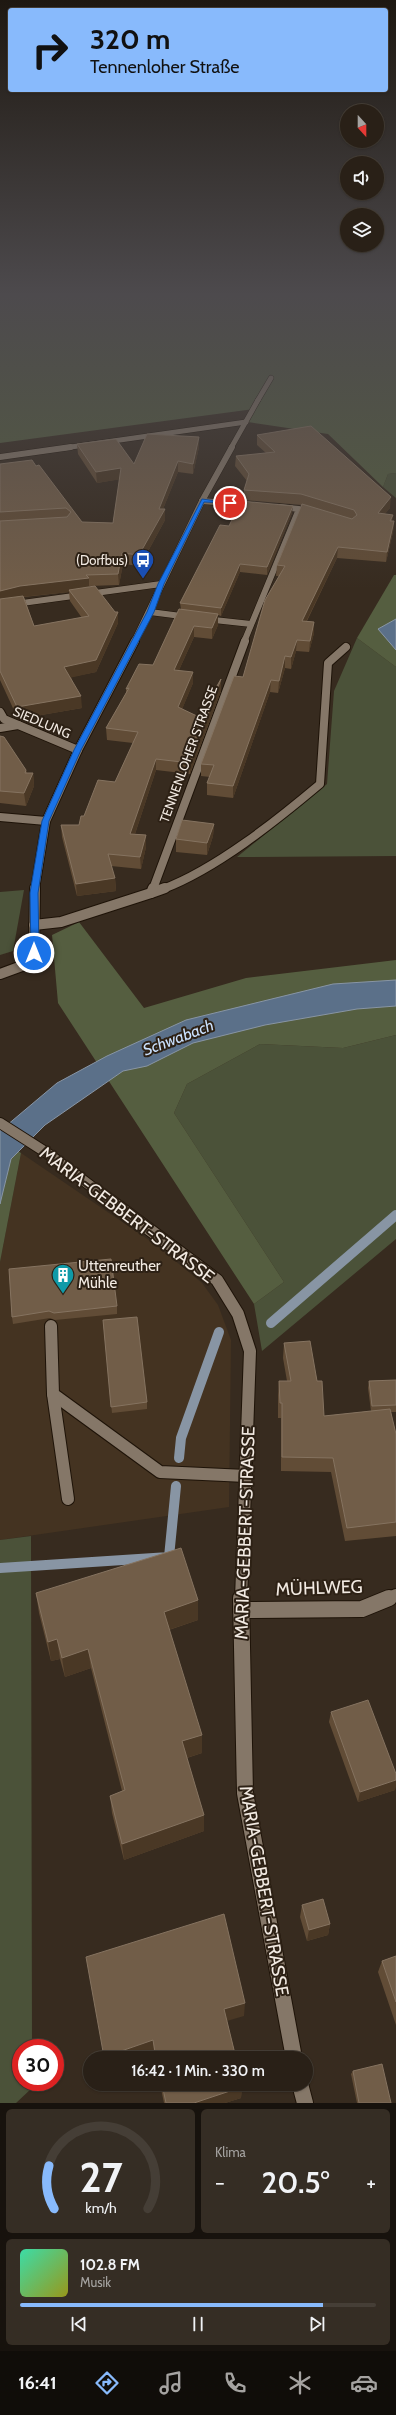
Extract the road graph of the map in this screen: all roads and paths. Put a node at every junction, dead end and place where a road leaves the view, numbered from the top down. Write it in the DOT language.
graph roads {
  1 [pos="263,392"];
  2 [pos="246,422"];
  3 [pos="0,457"];
  4 [pos="202,501"];
  5 [pos="299,509"];
  6 [pos="308,511"];
  7 [pos="161,584"];
  8 [pos="0,606"];
  9 [pos="150,612"];
  10 [pos="251,624"];
  11 [pos="346,647"];
  12 [pos="0,712"];
  13 [pos="18,725"];
  14 [pos="0,728"];
  15 [pos="78,750"];
  16 [pos="0,817"];
  17 [pos="46,821"];
  18 [pos="151,893"];
  19 [pos="34,926"];
  20 [pos="0,974"];
  21 [pos="0,1123"];
  22 [pos="51,1326"];
  23 [pos="53,1394"];
  24 [pos="246,1476"];
  25 [pos="68,1499"];
  26 [pos="396,1595"];
  27 [pos="242,1610"];
  28 [pos="293,2051"];
  29 [pos="302,2091"];
  30 [pos="305,2103"];
  1 -- 2 [label="street"];
  2 -- 3 [label="street"];
  2 -- 4 [label="street"];
  4 -- 5 [label="street"];
  4 -- 7 [label="street"];
  5 -- 6 [label="street"];
  5 -- 10 [label="street, TENNENLOHER STRASSE"];
  7 -- 8 [label="street"];
  7 -- 9 [label="street"];
  9 -- 10 [label="street"];
  9 -- 15 [label="street"];
  10 -- 18 [label="street, TENNENLOHER STRASSE"];
  11 -- 18 [label="street"];
  12 -- 13 [label="street, SIEDLUNG"];
  13 -- 14 [label="street"];
  13 -- 15 [label="street, SIEDLUNG"];
  15 -- 17 [label="street"];
  16 -- 17 [label="street"];
  17 -- 19 [label="street"];
  18 -- 19 [label="street"];
  19 -- 20 [label="street"];
  21 -- 24 [label="street, MARIA-GEBBERT-STRASSE"];
  22 -- 23 [label="street"];
  23 -- 24 [label="street"];
  23 -- 25 [label="street"];
  24 -- 27 [label="street, MARIA-GEBBERT-STRASSE"];
  26 -- 27 [label="street, MÜHLWEG"];
  27 -- 28 [label="street, MARIA-GEBBERT-STRASSE"];
  29 -- 30 [label="street"];
}
